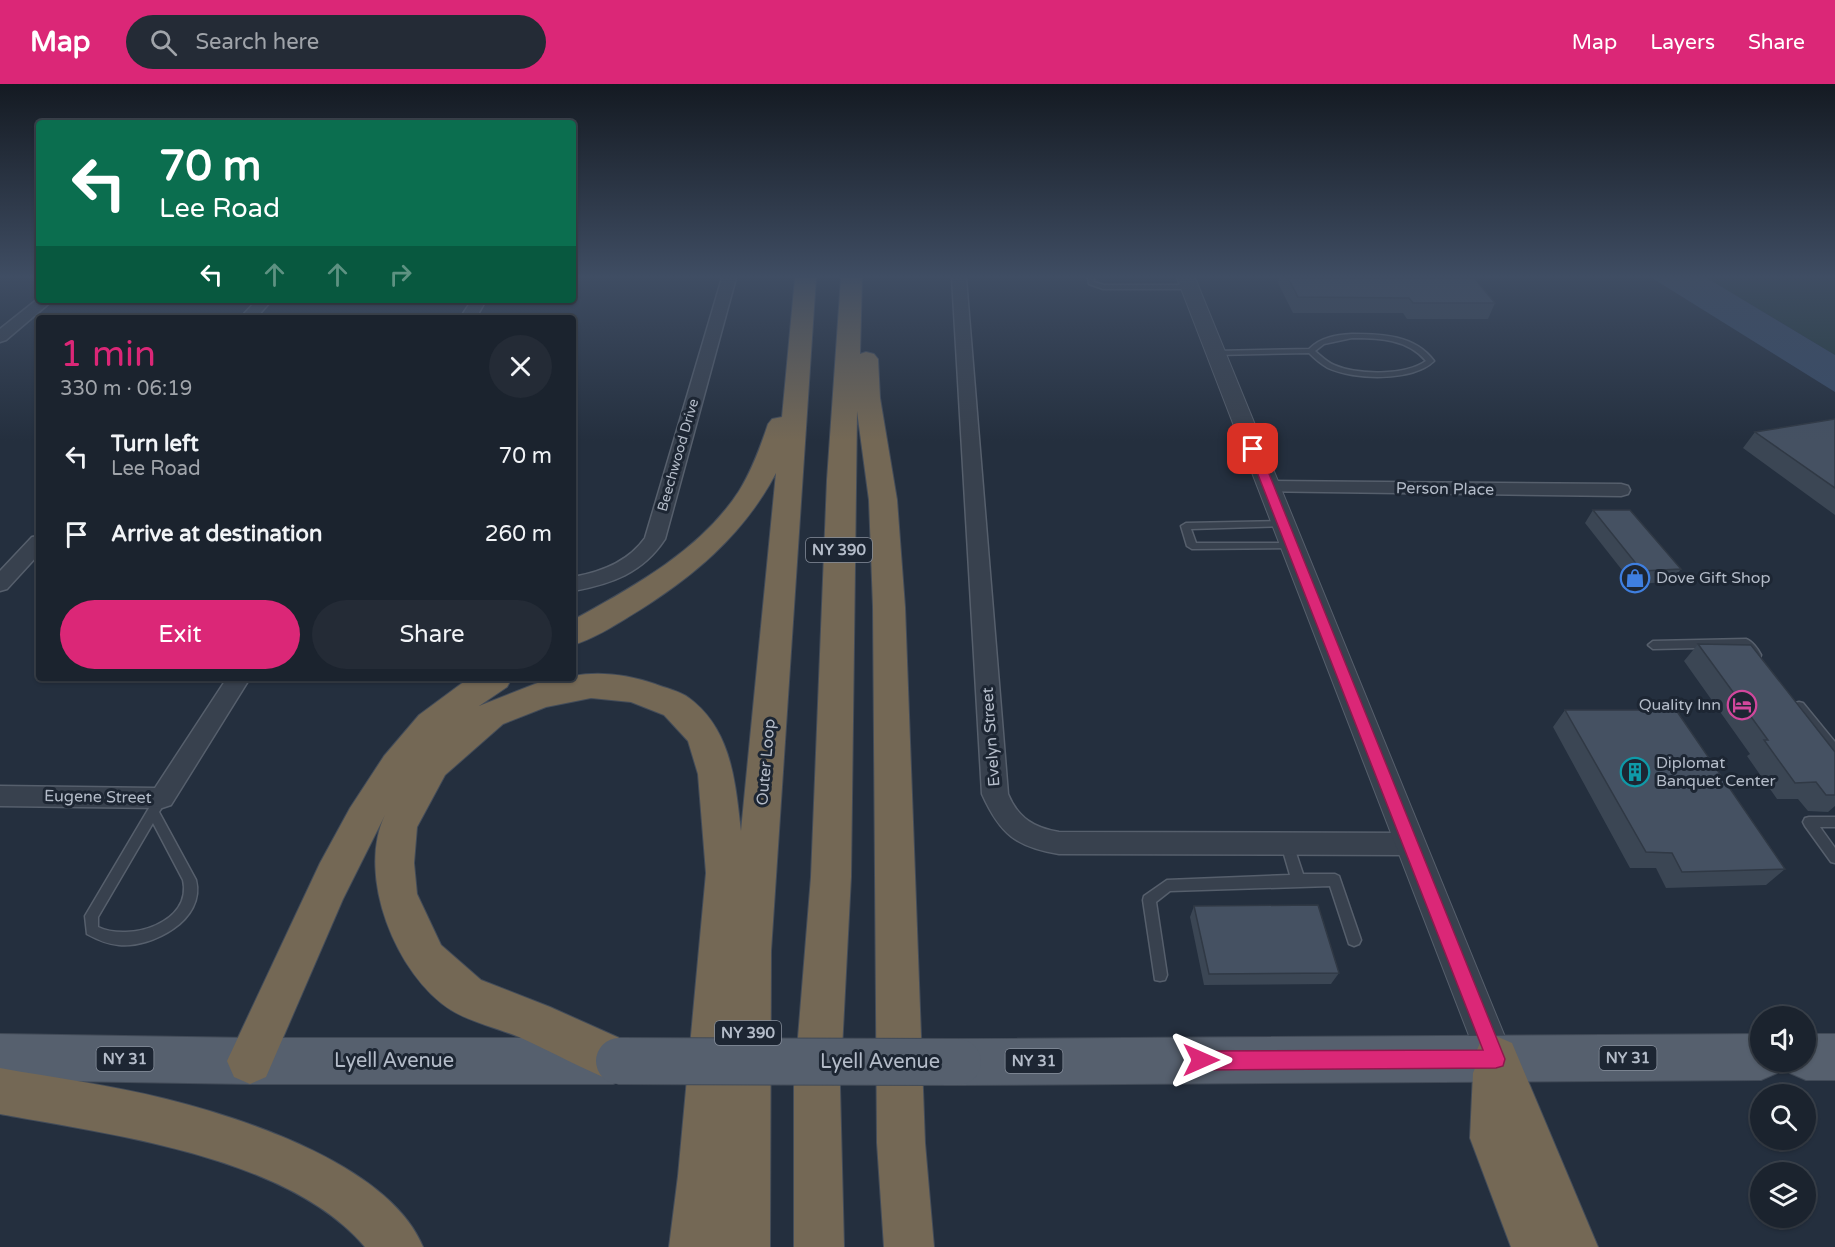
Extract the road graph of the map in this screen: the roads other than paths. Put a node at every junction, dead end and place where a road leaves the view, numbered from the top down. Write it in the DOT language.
graph roads {
  1 [pos="714,332"];
  2 [pos="800,332"];
  3 [pos="801,332"];
  4 [pos="850,332"];
  5 [pos="865,332"];
  6 [pos="963,332"];
  7 [pos="1208,332"];
  8 [pos="1311,351"];
  9 [pos="1216,353"];
  10 [pos="1268,487"];
  11 [pos="1621,490"];
  12 [pos="1287,535"];
  13 [pos="36,545"];
  14 [pos="576,583"];
  15 [pos="0,584"];
  16 [pos="576,632"];
  17 [pos="1653,645"];
  18 [pos="1761,661"];
  19 [pos="238,681"];
  20 [pos="490,681"];
  21 [pos="1791,696"];
  22 [pos="1835,750"];
  23 [pos="0,796"];
  24 [pos="158,805"];
  25 [pos="762,819"];
  26 [pos="1835,822"];
  27 [pos="1287,844"];
  28 [pos="1410,844"];
  29 [pos="1835,858"];
  30 [pos="726,873"];
  31 [pos="1298,880"];
  32 [pos="1354,940"];
  33 [pos="1160,975"];
  34 [pos="1750,1057"];
  35 [pos="1816,1057"];
  36 [pos="1835,1057"];
  37 [pos="0,1058"];
  38 [pos="1496,1059"];
  39 [pos="250,1061"];
  40 [pos="619,1061"];
  41 [pos="0,1092"];
  42 [pos="398,1247"];
  43 [pos="694,1247"];
  44 [pos="745,1247"];
  45 [pos="819,1247"];
  46 [pos="909,1247"];
  47 [pos="1536,1247"];
  48 [pos="1573,1247"];
  1 -- 14 [label="street, Beechwood Drive"];
  2 -- 16 [label="highway"];
  3 -- 25 [label="highway, Outer Loop / NY 390"];
  4 -- 45 [label="highway, NY 390"];
  5 -- 46 [label="highway"];
  6 -- 27 [label="street, Evelyn Street"];
  7 -- 9 [label="street"];
  8 -- 8 [label="lane"];
  8 -- 9 [label="lane"];
  9 -- 10 [label="street"];
  10 -- 11 [label="street, Person Place"];
  10 -- 12 [label="street"];
  12 -- 12 [label="lane"];
  12 -- 28 [label="street"];
  13 -- 15 [label="street"];
  17 -- 18 [label="lane"];
  19 -- 24 [label="street, Eugene Street"];
  20 -- 39 [label="highway"];
  21 -- 22 [label="lane"];
  23 -- 24 [label="street, Eugene Street"];
  24 -- 24 [label="lane"];
  25 -- 30 [label="highway"];
  25 -- 44 [label="highway, Outer Loop / NY 390"];
  26 -- 29 [label="lane"];
  27 -- 28 [label="street, Evelyn Street"];
  27 -- 31 [label="lane"];
  28 -- 38 [label="street"];
  30 -- 40 [label="highway"];
  30 -- 43 [label="highway"];
  31 -- 32 [label="lane"];
  31 -- 33 [label="lane"];
  34 -- 38 [label="main road, Lyell Avenue / NY 31"];
  35 -- 36 [label="main road"];
  37 -- 39 [label="main road, Lyell Avenue / NY 31"];
  38 -- 40 [label="main road, Lyell Avenue / NY 31, bridge"];
  38 -- 47 [label="highway"];
  38 -- 48 [label="highway"];
  39 -- 40 [label="main road, Lyell Avenue / NY 31"];
  41 -- 42 [label="highway"];
}
